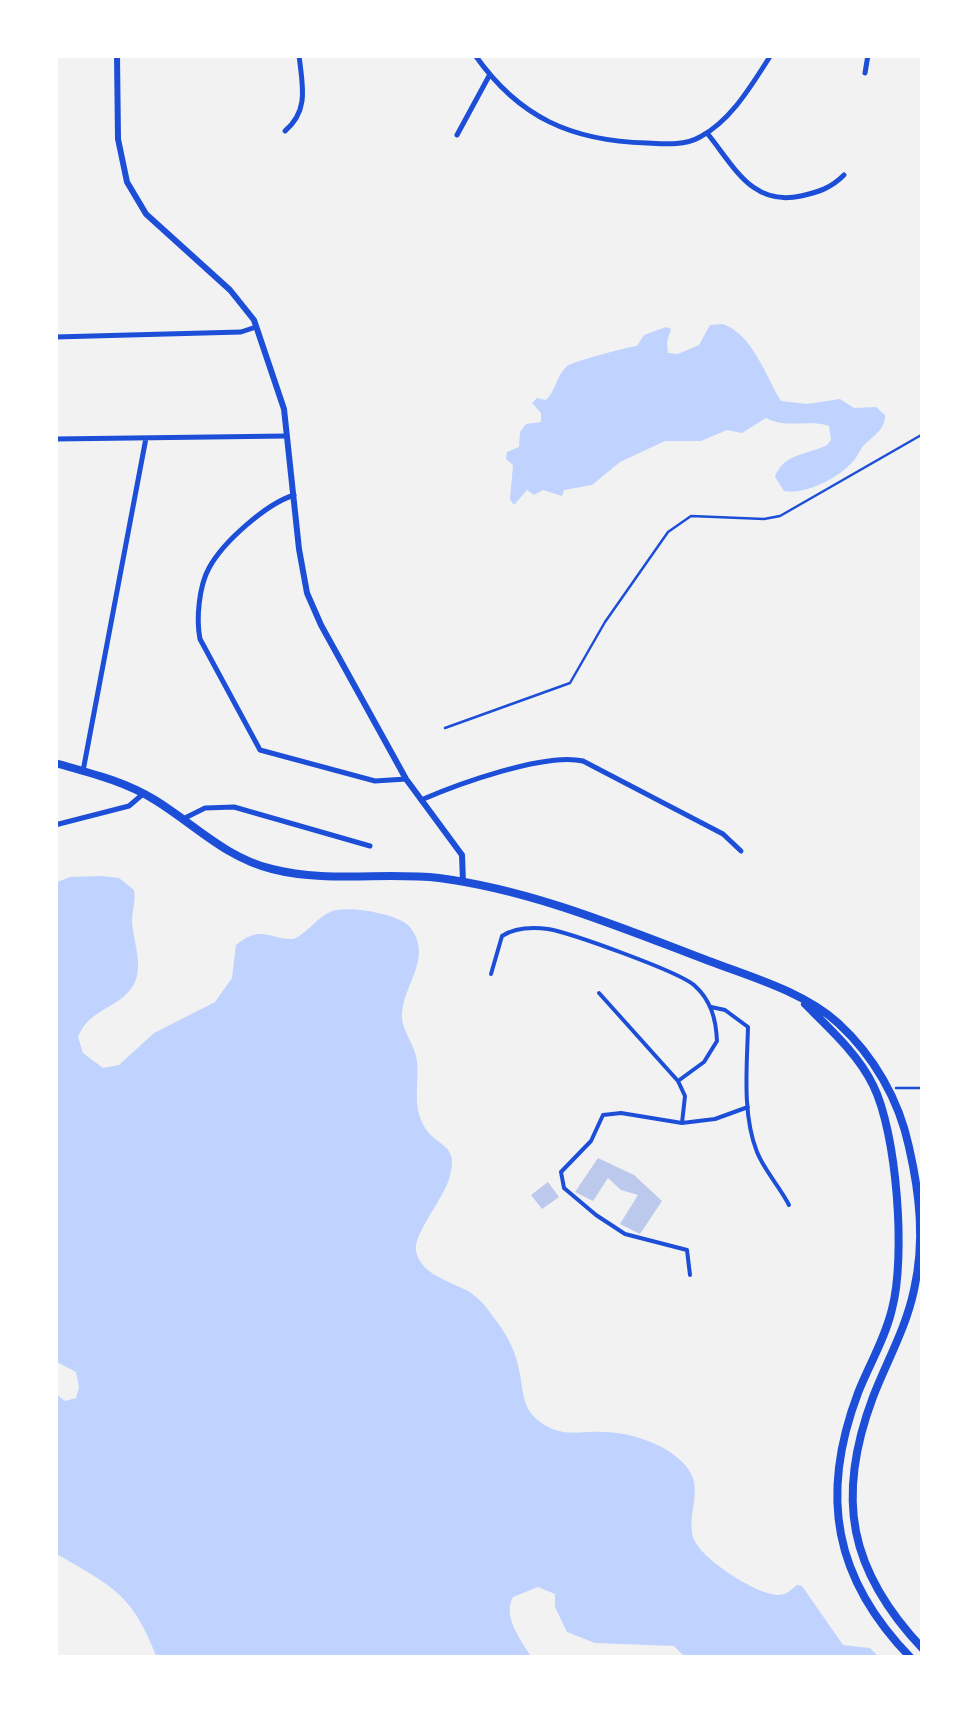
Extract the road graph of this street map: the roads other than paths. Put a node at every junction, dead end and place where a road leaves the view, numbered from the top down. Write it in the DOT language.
graph roads {
  1 [pos="117,55"];
  2 [pos="298,55"];
  3 [pos="476,55"];
  4 [pos="771,55"];
  5 [pos="868,55"];
  6 [pos="865,72"];
  7 [pos="490,75"];
  8 [pos="285,131"];
  9 [pos="707,133"];
  10 [pos="457,135"];
  11 [pos="844,175"];
  12 [pos="257,327"];
  13 [pos="55,337"];
  14 [pos="288,436"];
  15 [pos="146,438"];
  16 [pos="55,439"];
  17 [pos="294,496"];
  18 [pos="55,763"];
  19 [pos="83,771"];
  20 [pos="406,779"];
  21 [pos="143,794"];
  22 [pos="421,800"];
  23 [pos="183,819"];
  24 [pos="55,825"];
  25 [pos="370,846"];
  26 [pos="741,851"];
  27 [pos="463,882"];
  28 [pos="491,974"];
  29 [pos="599,993"];
  30 [pos="802,1001"];
  31 [pos="711,1007"];
  32 [pos="678,1081"];
  33 [pos="748,1107"];
  34 [pos="682,1123"];
  35 [pos="789,1205"];
  36 [pos="690,1275"];
  37 [pos="923,1648"];
  38 [pos="911,1658"];
  1 -- 12 [label="street"];
  2 -- 8 [label="street"];
  3 -- 7 [label="street"];
  4 -- 9 [label="street"];
  5 -- 6 [label="street"];
  7 -- 9 [label="street"];
  7 -- 10 [label="street"];
  9 -- 11 [label="street"];
  12 -- 13 [label="street"];
  12 -- 14 [label="street"];
  14 -- 15 [label="street"];
  14 -- 17 [label="street"];
  15 -- 16 [label="street"];
  15 -- 19 [label="street"];
  17 -- 20 [label="street"];
  17 -- 20 [label="street"];
  18 -- 19 [label="main road"];
  19 -- 21 [label="main road"];
  20 -- 22 [label="street"];
  21 -- 23 [label="main road"];
  21 -- 24 [label="street"];
  22 -- 26 [label="street"];
  22 -- 27 [label="street"];
  23 -- 25 [label="street"];
  23 -- 27 [label="main road"];
  27 -- 30 [label="main road"];
  28 -- 31 [label="street"];
  29 -- 32 [label="street"];
  30 -- 37 [label="main road"];
  30 -- 38 [label="main road"];
  31 -- 32 [label="street"];
  31 -- 33 [label="street"];
  32 -- 34 [label="street"];
  33 -- 34 [label="street"];
  33 -- 35 [label="street"];
  34 -- 36 [label="street"];
}
